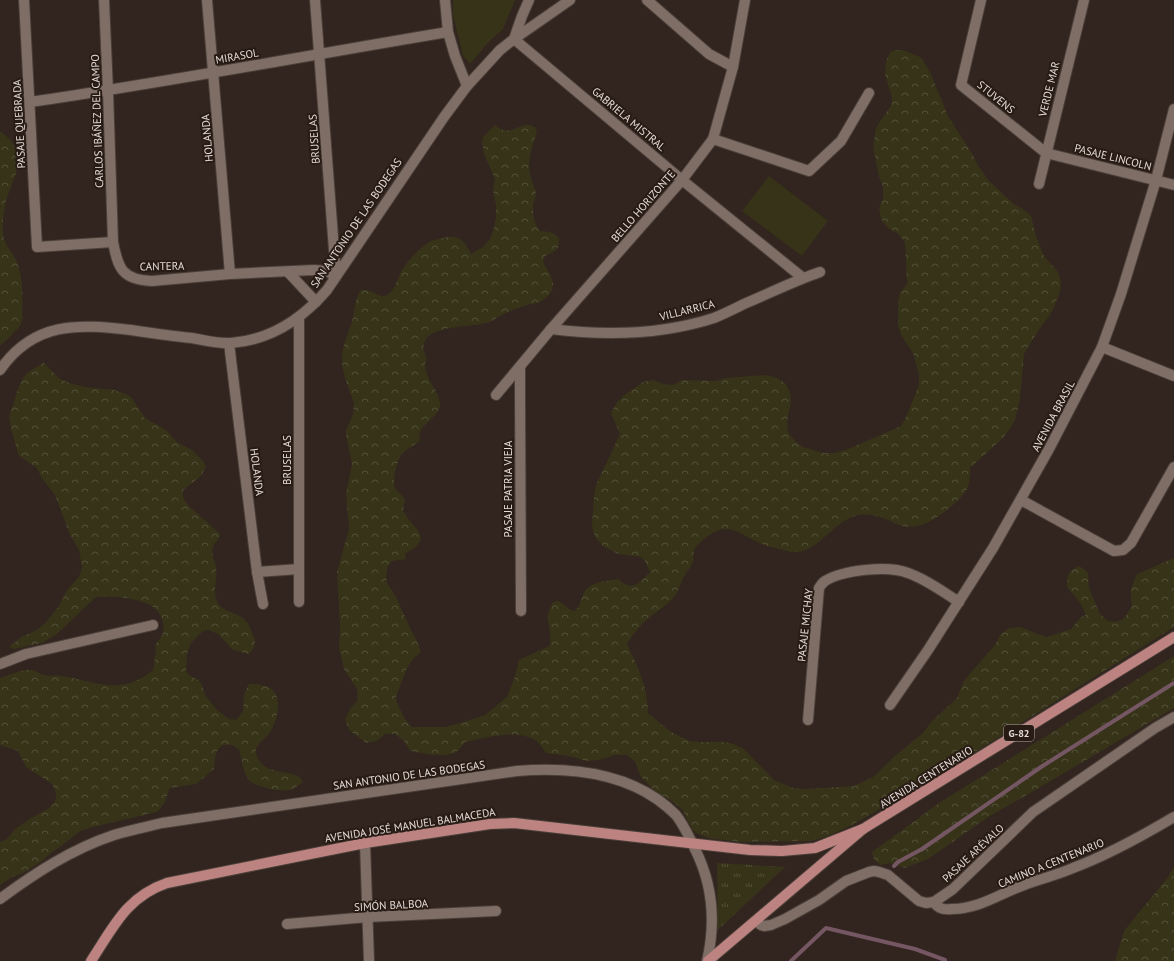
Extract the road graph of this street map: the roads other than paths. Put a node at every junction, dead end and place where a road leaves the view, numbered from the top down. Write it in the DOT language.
graph roads {
  1 [pos="24,0"];
  2 [pos="104,0"];
  3 [pos="207,0"];
  4 [pos="315,0"];
  5 [pos="445,0"];
  6 [pos="529,0"];
  7 [pos="570,0"];
  8 [pos="647,0"];
  9 [pos="745,0"];
  10 [pos="981,0"];
  11 [pos="1084,0"];
  12 [pos="448,32"];
  13 [pos="514,39"];
  14 [pos="319,53"];
  15 [pos="733,67"];
  16 [pos="213,73"];
  17 [pos="467,86"];
  18 [pos="108,91"];
  19 [pos="869,93"];
  20 [pos="30,102"];
  21 [pos="1174,109"];
  22 [pos="713,139"];
  23 [pos="1046,153"];
  24 [pos="682,180"];
  25 [pos="1156,180"];
  26 [pos="1038,184"];
  27 [pos="1174,185"];
  28 [pos="113,242"];
  29 [pos="288,272"];
  30 [pos="820,272"];
  31 [pos="230,274"];
  32 [pos="336,276"];
  33 [pos="803,278"];
  34 [pos="316,302"];
  35 [pos="299,318"];
  36 [pos="551,329"];
  37 [pos="229,343"];
  38 [pos="1102,346"];
  39 [pos="520,367"];
  40 [pos="0,370"];
  41 [pos="1174,376"];
  42 [pos="496,395"];
  43 [pos="1174,467"];
  44 [pos="1020,500"];
  45 [pos="299,569"];
  46 [pos="258,572"];
  47 [pos="299,602"];
  48 [pos="959,602"];
  49 [pos="263,604"];
  50 [pos="521,611"];
  51 [pos="153,625"];
  52 [pos="1174,637"];
  53 [pos="0,664"];
  54 [pos="890,705"];
  55 [pos="1174,717"];
  56 [pos="808,720"];
  57 [pos="1174,817"];
  58 [pos="863,830"];
  59 [pos="365,843"];
  60 [pos="692,844"];
  61 [pos="0,900"];
  62 [pos="934,902"];
  63 [pos="496,911"];
  64 [pos="368,918"];
  65 [pos="756,921"];
  66 [pos="287,924"];
  67 [pos="91,961"];
  68 [pos="369,961"];
  69 [pos="707,961"];
  1 -- 20 [label="street, PASAJE QUEBRADA"];
  2 -- 18 [label="street, CARLOS IBÁÑEZ DEL CAMPO"];
  3 -- 16 [label="street, HOLANDA"];
  4 -- 14 [label="street, BRUSELAS"];
  5 -- 12 [label="street"];
  6 -- 13 [label="street"];
  7 -- 13 [label="street, SAN ANTONIO DE LAS BODEGAS"];
  8 -- 15 [label="street"];
  9 -- 15 [label="street, BELLO HORIZONTE"];
  10 -- 23 [label="street, STUVENS"];
  11 -- 23 [label="street, VERDE MAR"];
  12 -- 14 [label="street, MIRASOL"];
  12 -- 17 [label="street"];
  13 -- 17 [label="street, SAN ANTONIO DE LAS BODEGAS"];
  13 -- 24 [label="street, GABRIELA MISTRAL"];
  14 -- 16 [label="street, MIRASOL"];
  14 -- 32 [label="street, BRUSELAS"];
  15 -- 22 [label="street, BELLO HORIZONTE"];
  16 -- 18 [label="street, MIRASOL"];
  16 -- 31 [label="street, HOLANDA"];
  17 -- 32 [label="street, SAN ANTONIO DE LAS BODEGAS"];
  18 -- 20 [label="street, MIRASOL"];
  18 -- 28 [label="street, CARLOS IBÁÑEZ DEL CAMPO"];
  19 -- 22 [label="street"];
  20 -- 28 [label="street, PASAJE QUEBRADA"];
  21 -- 25 [label="street, AVENIDA BRASIL"];
  22 -- 24 [label="street, BELLO HORIZONTE"];
  23 -- 25 [label="street, PASAJE LINCOLN"];
  23 -- 26 [label="street, VERDE MAR"];
  24 -- 33 [label="street, GABRIELA MISTRAL"];
  24 -- 36 [label="street, BELLO HORIZONTE"];
  25 -- 27 [label="street, PASAJE LINCOLN"];
  25 -- 38 [label="street, AVENIDA BRASIL"];
  28 -- 31 [label="street, CANTERA"];
  29 -- 31 [label="street, CANTERA"];
  29 -- 32 [label="street, CANTERA"];
  29 -- 34 [label="street"];
  30 -- 33 [label="street, VILLARRICA"];
  32 -- 34 [label="street, SAN ANTONIO DE LAS BODEGAS"];
  33 -- 36 [label="street, VILLARRICA"];
  34 -- 35 [label="street, SAN ANTONIO DE LAS BODEGAS"];
  35 -- 37 [label="street, SAN ANTONIO DE LAS BODEGAS"];
  35 -- 45 [label="street, BRUSELAS"];
  36 -- 39 [label="street, BELLO HORIZONTE"];
  37 -- 40 [label="street, SAN ANTONIO DE LAS BODEGAS"];
  37 -- 46 [label="street, HOLANDA"];
  38 -- 41 [label="street"];
  38 -- 44 [label="street, AVENIDA BRASIL"];
  39 -- 42 [label="street, BELLO HORIZONTE"];
  39 -- 50 [label="street, PASAJE PATRIA VIEJA"];
  43 -- 44 [label="street"];
  44 -- 48 [label="street, AVENIDA BRASIL"];
  45 -- 46 [label="street"];
  45 -- 47 [label="street, BRUSELAS"];
  46 -- 49 [label="street, HOLANDA"];
  48 -- 54 [label="street, AVENIDA BRASIL"];
  48 -- 56 [label="street, PASAJE MICHAY"];
  51 -- 53 [label="street"];
  52 -- 58 [label="main road, AVENIDA CENTENARIO / G-82"];
  55 -- 62 [label="street, PASAJE ARÉVALO"];
  57 -- 62 [label="street, CAMINO A CENTENARIO"];
  58 -- 60 [label="main road, AVENIDA JOSÉ MANUEL BALMACEDA"];
  58 -- 65 [label="main road, AVENIDA CENTENARIO"];
  59 -- 60 [label="main road, AVENIDA JOSÉ MANUEL BALMACEDA"];
  59 -- 64 [label="street"];
  59 -- 67 [label="main road, AVENIDA JOSÉ MANUEL BALMACEDA"];
  60 -- 61 [label="street, SAN ANTONIO DE LAS BODEGAS"];
  60 -- 69 [label="street, SAN ANTONIO DE LAS BODEGAS"];
  62 -- 65 [label="street"];
  63 -- 64 [label="street, SIMÓN BALBOA"];
  64 -- 66 [label="street, SIMÓN BALBOA"];
  64 -- 68 [label="street"];
  65 -- 69 [label="main road, AVENIDA CENTENARIO"];
}
